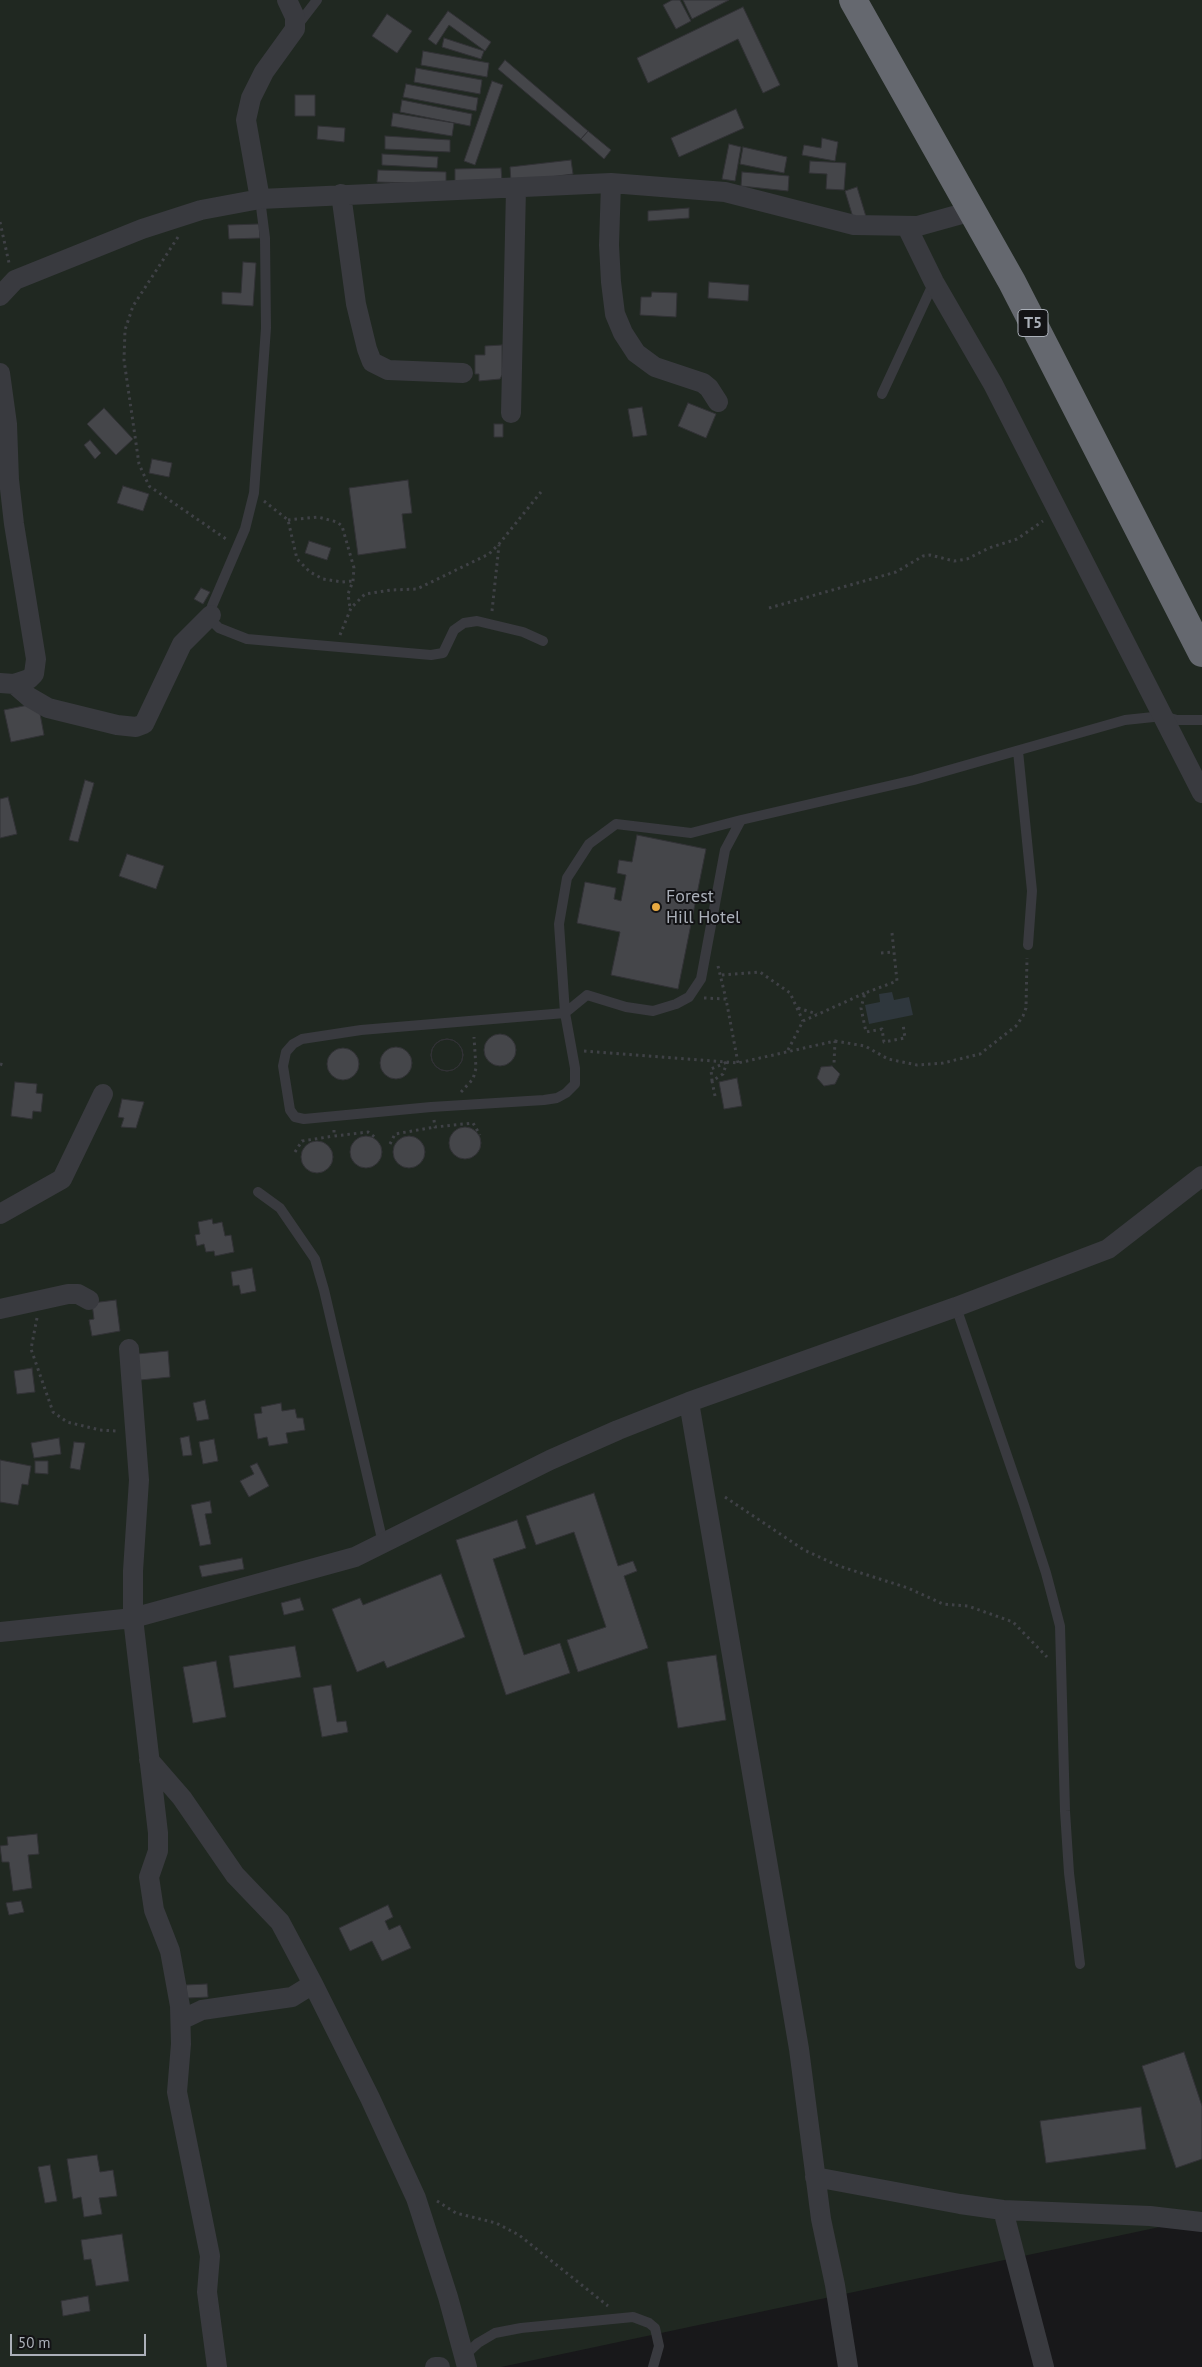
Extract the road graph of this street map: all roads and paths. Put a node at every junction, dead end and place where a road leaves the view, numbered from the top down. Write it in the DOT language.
graph roads {
  1 [pos="287,0"];
  2 [pos="317,0"];
  3 [pos="853,0"];
  4 [pos="295,29"];
  5 [pos="611,183"];
  6 [pos="516,189"];
  7 [pos="341,194"];
  8 [pos="260,199"];
  9 [pos="201,210"];
  10 [pos="972,211"];
  11 [pos="0,222"];
  12 [pos="907,227"];
  13 [pos="15,280"];
  14 [pos="934,282"];
  15 [pos="0,296"];
  16 [pos="0,372"];
  17 [pos="463,373"];
  18 [pos="882,394"];
  19 [pos="718,402"];
  20 [pos="511,413"];
  21 [pos="4,482"];
  22 [pos="541,492"];
  23 [pos="254,493"];
  24 [pos="1057,510"];
  25 [pos="288,520"];
  26 [pos="500,544"];
  27 [pos="237,547"];
  28 [pos="353,581"];
  29 [pos="351,608"];
  30 [pos="770,608"];
  31 [pos="211,615"];
  32 [pos="491,623"];
  33 [pos="544,641"];
  34 [pos="336,645"];
  35 [pos="1202,652"];
  36 [pos="7,684"];
  37 [pos="1163,716"];
  38 [pos="1202,720"];
  39 [pos="1018,751"];
  40 [pos="1202,793"];
  41 [pos="741,820"];
  42 [pos="892,933"];
  43 [pos="709,944"];
  44 [pos="1028,945"];
  45 [pos="894,952"];
  46 [pos="882,953"];
  47 [pos="722,975"];
  48 [pos="865,993"];
  49 [pos="689,997"];
  50 [pos="726,999"];
  51 [pos="798,1008"];
  52 [pos="565,1013"];
  53 [pos="817,1014"];
  54 [pos="803,1021"];
  55 [pos="903,1024"];
  56 [pos="474,1037"];
  57 [pos="835,1041"];
  58 [pos="571,1050"];
  59 [pos="788,1051"];
  60 [pos="727,1062"];
  61 [pos="738,1063"];
  62 [pos="834,1064"];
  63 [pos="712,1082"];
  64 [pos="103,1094"];
  65 [pos="715,1096"];
  66 [pos="460,1105"];
  67 [pos="458,1125"];
  68 [pos="435,1127"];
  69 [pos="354,1134"];
  70 [pos="480,1135"];
  71 [pos="334,1136"];
  72 [pos="376,1138"];
  73 [pos="390,1144"];
  74 [pos="295,1152"];
  75 [pos="1202,1176"];
  76 [pos="258,1192"];
  77 [pos="0,1214"];
  78 [pos="43,1298"];
  79 [pos="90,1300"];
  80 [pos="956,1307"];
  81 [pos="0,1309"];
  82 [pos="129,1349"];
  83 [pos="689,1402"];
  84 [pos="135,1433"];
  85 [pos="702,1480"];
  86 [pos="383,1543"];
  87 [pos="133,1618"];
  88 [pos="0,1632"];
  89 [pos="1061,1674"];
  90 [pos="149,1760"];
  91 [pos="1080,1964"];
  92 [pos="313,1984"];
  93 [pos="181,2020"];
  94 [pos="815,2177"];
  95 [pos="408,2181"];
  96 [pos="1003,2210"];
  97 [pos="1202,2222"];
  98 [pos="621,2317"];
  99 [pos="466,2362"];
  100 [pos="217,2367"];
  101 [pos="436,2367"];
  102 [pos="440,2367"];
  103 [pos="653,2367"];
  104 [pos="848,2367"];
  105 [pos="1044,2367"];
  1 -- 4 [label="street"];
  2 -- 4 [label="lane"];
  3 -- 10 [label="highway, T5"];
  4 -- 8 [label="street"];
  5 -- 6 [label="street"];
  5 -- 12 [label="street"];
  5 -- 19 [label="street"];
  6 -- 7 [label="street"];
  6 -- 20 [label="street"];
  7 -- 8 [label="street"];
  7 -- 17 [label="street"];
  8 -- 9 [label="street"];
  8 -- 23 [label="lane"];
  9 -- 13 [label="street"];
  9 -- 27 [label="path"];
  10 -- 12 [label="street"];
  10 -- 35 [label="highway, T5"];
  11 -- 13 [label="path"];
  12 -- 14 [label="street"];
  13 -- 15 [label="street"];
  14 -- 18 [label="lane"];
  14 -- 24 [label="street"];
  16 -- 21 [label="street"];
  21 -- 36 [label="street"];
  22 -- 26 [label="path"];
  23 -- 25 [label="path"];
  23 -- 27 [label="lane"];
  24 -- 30 [label="path"];
  24 -- 37 [label="street"];
  25 -- 28 [label="path"];
  25 -- 28 [label="path"];
  26 -- 29 [label="path"];
  26 -- 32 [label="path"];
  27 -- 31 [label="lane"];
  28 -- 29 [label="path"];
  29 -- 34 [label="path"];
  31 -- 34 [label="lane"];
  31 -- 36 [label="street"];
  32 -- 33 [label="lane"];
  32 -- 34 [label="lane"];
  37 -- 38 [label="lane"];
  37 -- 39 [label="lane"];
  37 -- 40 [label="street"];
  39 -- 41 [label="lane"];
  39 -- 44 [label="lane"];
  41 -- 43 [label="lane"];
  41 -- 52 [label="lane"];
  42 -- 45 [label="path"];
  43 -- 47 [label="path"];
  43 -- 49 [label="lane"];
  44 -- 57 [label="path"];
  45 -- 46 [label="path"];
  45 -- 48 [label="path"];
  47 -- 50 [label="path"];
  47 -- 51 [label="path"];
  48 -- 53 [label="path"];
  48 -- 55 [label="path"];
  49 -- 50 [label="path"];
  49 -- 52 [label="lane"];
  50 -- 61 [label="path"];
  51 -- 53 [label="path"];
  51 -- 54 [label="path"];
  52 -- 58 [label="lane"];
  52 -- 66 [label="lane"];
  53 -- 54 [label="path"];
  54 -- 59 [label="path"];
  56 -- 66 [label="path"];
  57 -- 59 [label="path"];
  57 -- 62 [label="path"];
  58 -- 60 [label="path"];
  58 -- 66 [label="lane"];
  59 -- 61 [label="path"];
  60 -- 61 [label="path"];
  60 -- 63 [label="path"];
  60 -- 63 [label="path"];
  63 -- 65 [label="path"];
  64 -- 77 [label="street"];
  67 -- 70 [label="path"];
  68 -- 73 [label="path"];
  69 -- 72 [label="path"];
  71 -- 74 [label="path"];
  75 -- 80 [label="street"];
  76 -- 86 [label="lane"];
  78 -- 79 [label="street"];
  78 -- 81 [label="street"];
  78 -- 84 [label="path"];
  80 -- 83 [label="street"];
  80 -- 89 [label="lane"];
  82 -- 84 [label="street"];
  83 -- 85 [label="street"];
  83 -- 86 [label="street"];
  84 -- 87 [label="street"];
  85 -- 89 [label="path"];
  85 -- 94 [label="street"];
  86 -- 87 [label="street"];
  87 -- 88 [label="street"];
  87 -- 90 [label="street"];
  89 -- 91 [label="lane"];
  90 -- 92 [label="street"];
  90 -- 93 [label="street"];
  92 -- 93 [label="street"];
  92 -- 95 [label="street"];
  93 -- 100 [label="street"];
  94 -- 96 [label="street"];
  94 -- 104 [label="street"];
  95 -- 98 [label="path"];
  95 -- 99 [label="street"];
  96 -- 97 [label="street"];
  96 -- 105 [label="street"];
  98 -- 99 [label="lane"];
  98 -- 103 [label="lane"];
  101 -- 102 [label="street"];
}
